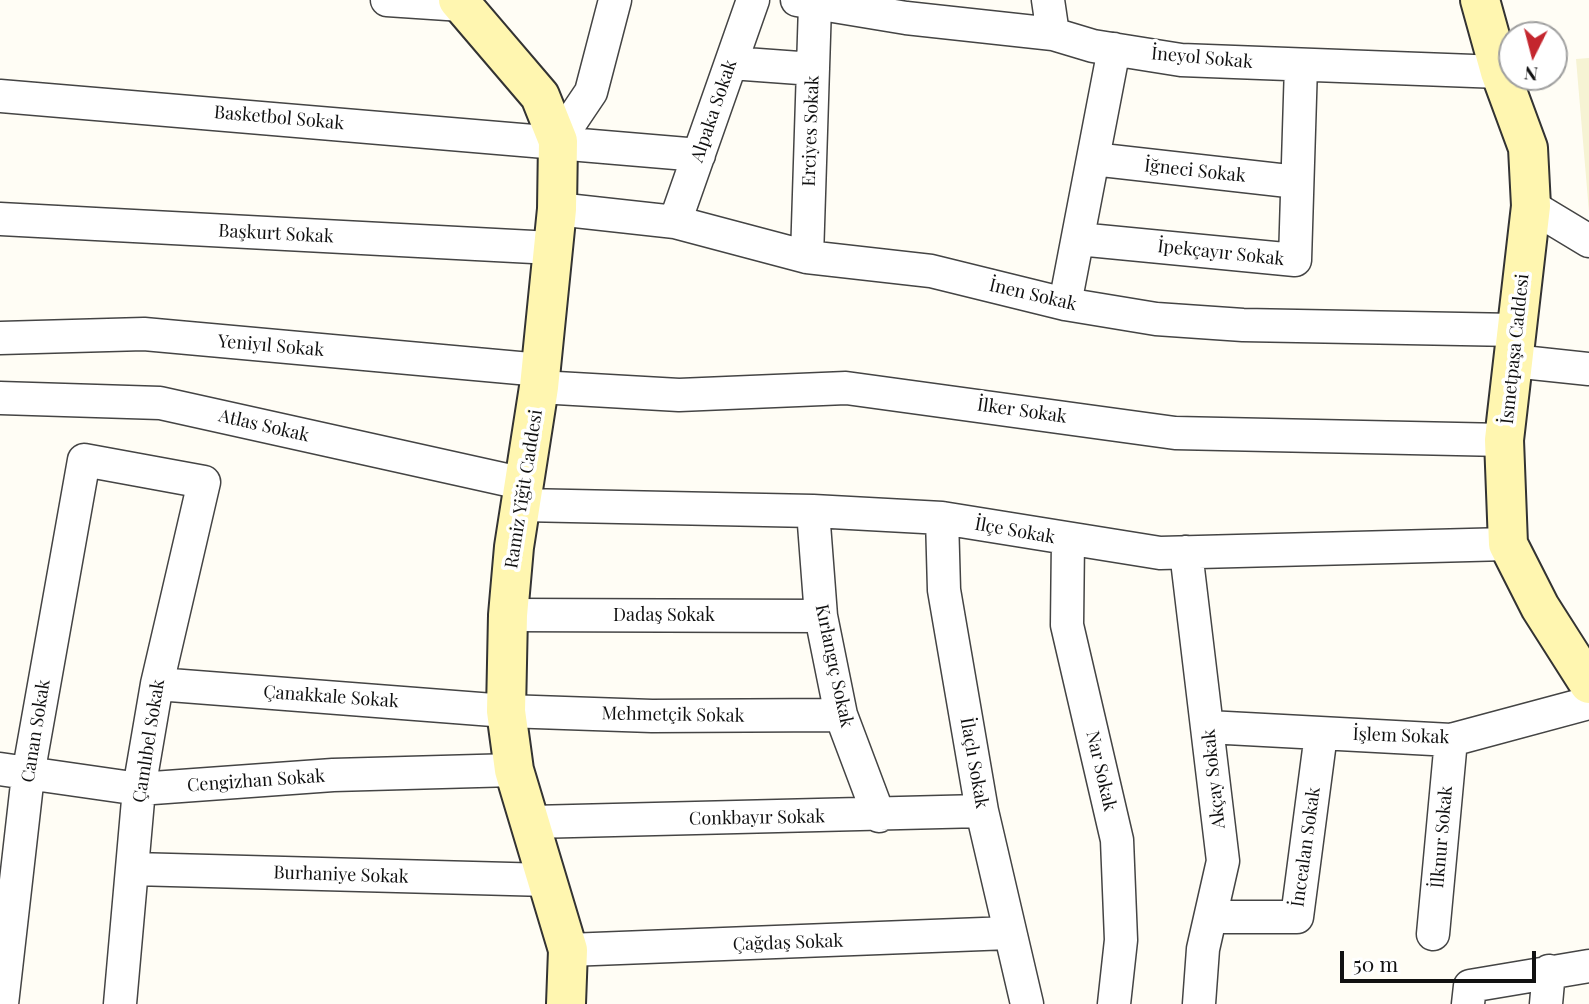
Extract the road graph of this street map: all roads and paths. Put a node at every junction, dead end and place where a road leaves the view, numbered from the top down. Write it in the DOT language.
graph roads {
  1 [pos="387,0"];
  2 [pos="615,0"];
  3 [pos="753,0"];
  4 [pos="1048,0"];
  5 [pos="1480,0"];
  6 [pos="460,2"];
  7 [pos="806,2"];
  8 [pos="1053,34"];
  9 [pos="1114,49"];
  10 [pos="731,63"];
  11 [pos="1301,65"];
  12 [pos="1498,65"];
  13 [pos="813,69"];
  14 [pos="1498,72"];
  15 [pos="1507,91"];
  16 [pos="0,96"];
  17 [pos="558,141"];
  18 [pos="699,155"];
  19 [pos="1093,159"];
  20 [pos="1297,182"];
  21 [pos="1531,206"];
  22 [pos="556,209"];
  23 [pos="0,219"];
  24 [pos="675,222"];
  25 [pos="1078,239"];
  26 [pos="1589,242"];
  27 [pos="552,248"];
  28 [pos="807,257"];
  29 [pos="1065,304"];
  30 [pos="0,338"];
  31 [pos="1515,345"];
  32 [pos="1589,369"];
  33 [pos="540,379"];
  34 [pos="0,398"];
  35 [pos="1504,440"];
  36 [pos="83,460"];
  37 [pos="524,494"];
  38 [pos="813,511"];
  39 [pos="942,518"];
  40 [pos="1068,540"];
  41 [pos="1508,544"];
  42 [pos="1186,552"];
  43 [pos="508,615"];
  44 [pos="821,616"];
  45 [pos="157,684"];
  46 [pos="1589,684"];
  47 [pos="1589,703"];
  48 [pos="506,711"];
  49 [pos="841,715"];
  50 [pos="1208,727"];
  51 [pos="1321,734"];
  52 [pos="1451,740"];
  53 [pos="514,770"];
  54 [pos="14,772"];
  55 [pos="139,789"];
  56 [pos="982,811"];
  57 [pos="879,816"];
  58 [pos="532,822"];
  59 [pos="134,869"];
  60 [pos="548,880"];
  61 [pos="6,907"];
  62 [pos="1211,917"];
  63 [pos="1009,933"];
  64 [pos="1433,934"];
  65 [pos="568,950"];
  66 [pos="1589,966"];
  67 [pos="1549,971"];
  68 [pos="1469,995"];
  69 [pos="2,1004"];
  70 [pos="120,1004"];
  71 [pos="566,1004"];
  72 [pos="1027,1004"];
  73 [pos="1114,1004"];
  74 [pos="1199,1004"];
  75 [pos="1546,1004"];
  1 -- 6 [label="street"];
  2 -- 17 [label="street"];
  3 -- 10 [label="street, Alpaka Sokak"];
  4 -- 8 [label="street"];
  5 -- 12 [label="main road, İsmetpaşa Caddesi"];
  6 -- 17 [label="main road, Ramiz Yiğit Caddesi"];
  7 -- 8 [label="street, İneyol Sokak"];
  7 -- 13 [label="street, Erciyes Sokak"];
  8 -- 9 [label="street, İneyol Sokak"];
  9 -- 11 [label="street, İneyol Sokak"];
  9 -- 19 [label="street"];
  10 -- 13 [label="street"];
  10 -- 18 [label="street, Alpaka Sokak"];
  11 -- 14 [label="street, İneyol Sokak"];
  11 -- 20 [label="street, İpekçayır Sokak"];
  13 -- 28 [label="street, Erciyes Sokak"];
  15 -- 21 [label="main road, İsmetpaşa Caddesi"];
  16 -- 17 [label="street, Basketbol Sokak"];
  17 -- 18 [label="street, Basketbol Sokak"];
  17 -- 22 [label="main road, Ramiz Yiğit Caddesi"];
  18 -- 24 [label="street, Alpaka Sokak"];
  19 -- 20 [label="street, İğneci Sokak"];
  19 -- 25 [label="street"];
  20 -- 25 [label="street, İpekçayır Sokak"];
  21 -- 26 [label="street"];
  21 -- 31 [label="main road, İsmetpaşa Caddesi"];
  22 -- 24 [label="street, İnen Sokak"];
  22 -- 27 [label="main road, Ramiz Yiğit Caddesi"];
  23 -- 27 [label="street, Başkurt Sokak"];
  24 -- 28 [label="street, İnen Sokak"];
  25 -- 29 [label="street"];
  27 -- 33 [label="main road, Ramiz Yiğit Caddesi"];
  28 -- 29 [label="street, İnen Sokak"];
  29 -- 31 [label="street, İnen Sokak"];
  30 -- 33 [label="street, Yeniyıl Sokak"];
  31 -- 32 [label="street, İnen Sokak"];
  31 -- 35 [label="main road, İsmetpaşa Caddesi"];
  33 -- 35 [label="street, İlker Sokak"];
  33 -- 37 [label="main road, Ramiz Yiğit Caddesi"];
  34 -- 37 [label="street, Atlas Sokak"];
  35 -- 41 [label="main road, İsmetpaşa Caddesi"];
  36 -- 45 [label="street, Çamlıbel Sokak"];
  36 -- 54 [label="street, Canan Sokak"];
  37 -- 38 [label="street, İlçe Sokak"];
  37 -- 43 [label="main road, Ramiz Yiğit Caddesi"];
  38 -- 39 [label="street, İlçe Sokak"];
  38 -- 44 [label="street, Kırlangıç Sokak"];
  39 -- 40 [label="street, İlçe Sokak"];
  39 -- 56 [label="street, İlaçlı Sokak"];
  40 -- 42 [label="street, İlçe Sokak"];
  40 -- 73 [label="street, Nar Sokak"];
  41 -- 42 [label="street, İlçe Sokak"];
  41 -- 46 [label="main road, İsmetpaşa Caddesi"];
  42 -- 50 [label="street, Akçay Sokak"];
  43 -- 44 [label="street, Dadaş Sokak"];
  43 -- 48 [label="main road, Ramiz Yiğit Caddesi"];
  44 -- 49 [label="street, Kırlangıç Sokak"];
  45 -- 48 [label="street, Çanakkale Sokak"];
  45 -- 55 [label="street, Çamlıbel Sokak"];
  47 -- 52 [label="street, İşlem Sokak"];
  48 -- 49 [label="street, Mehmetçik Sokak"];
  48 -- 53 [label="main road, Ramiz Yiğit Caddesi"];
  49 -- 57 [label="street, Kırlangıç Sokak"];
  50 -- 51 [label="street, İşlem Sokak"];
  50 -- 62 [label="street, Akçay Sokak"];
  51 -- 52 [label="street, İşlem Sokak"];
  51 -- 62 [label="street, İncealan Sokak"];
  52 -- 64 [label="street, İlknur Sokak"];
  53 -- 55 [label="street, Cengizhan Sokak"];
  53 -- 58 [label="main road, Ramiz Yiğit Caddesi"];
  54 -- 55 [label="street, Cengizhan Sokak"];
  54 -- 61 [label="street, Canan Sokak"];
  55 -- 59 [label="street, Çamlıbel Sokak"];
  56 -- 57 [label="street, Conkbayır Sokak"];
  56 -- 63 [label="street, İlaçlı Sokak"];
  57 -- 58 [label="street, Conkbayır Sokak"];
  58 -- 60 [label="main road, Ramiz Yiğit Caddesi"];
  59 -- 60 [label="street, Burhaniye Sokak"];
  59 -- 70 [label="street, Çamlıbel Sokak"];
  60 -- 65 [label="main road, Ramiz Yiğit Caddesi"];
  61 -- 69 [label="street, Canan Sokak"];
  62 -- 74 [label="street, Akçay Sokak"];
  63 -- 65 [label="street, Çağdaş Sokak"];
  63 -- 72 [label="street, İlaçlı Sokak"];
  65 -- 71 [label="main road, Ramiz Yiğit Caddesi"];
  66 -- 67 [label="street"];
  67 -- 68 [label="street"];
  67 -- 75 [label="street"];
}
